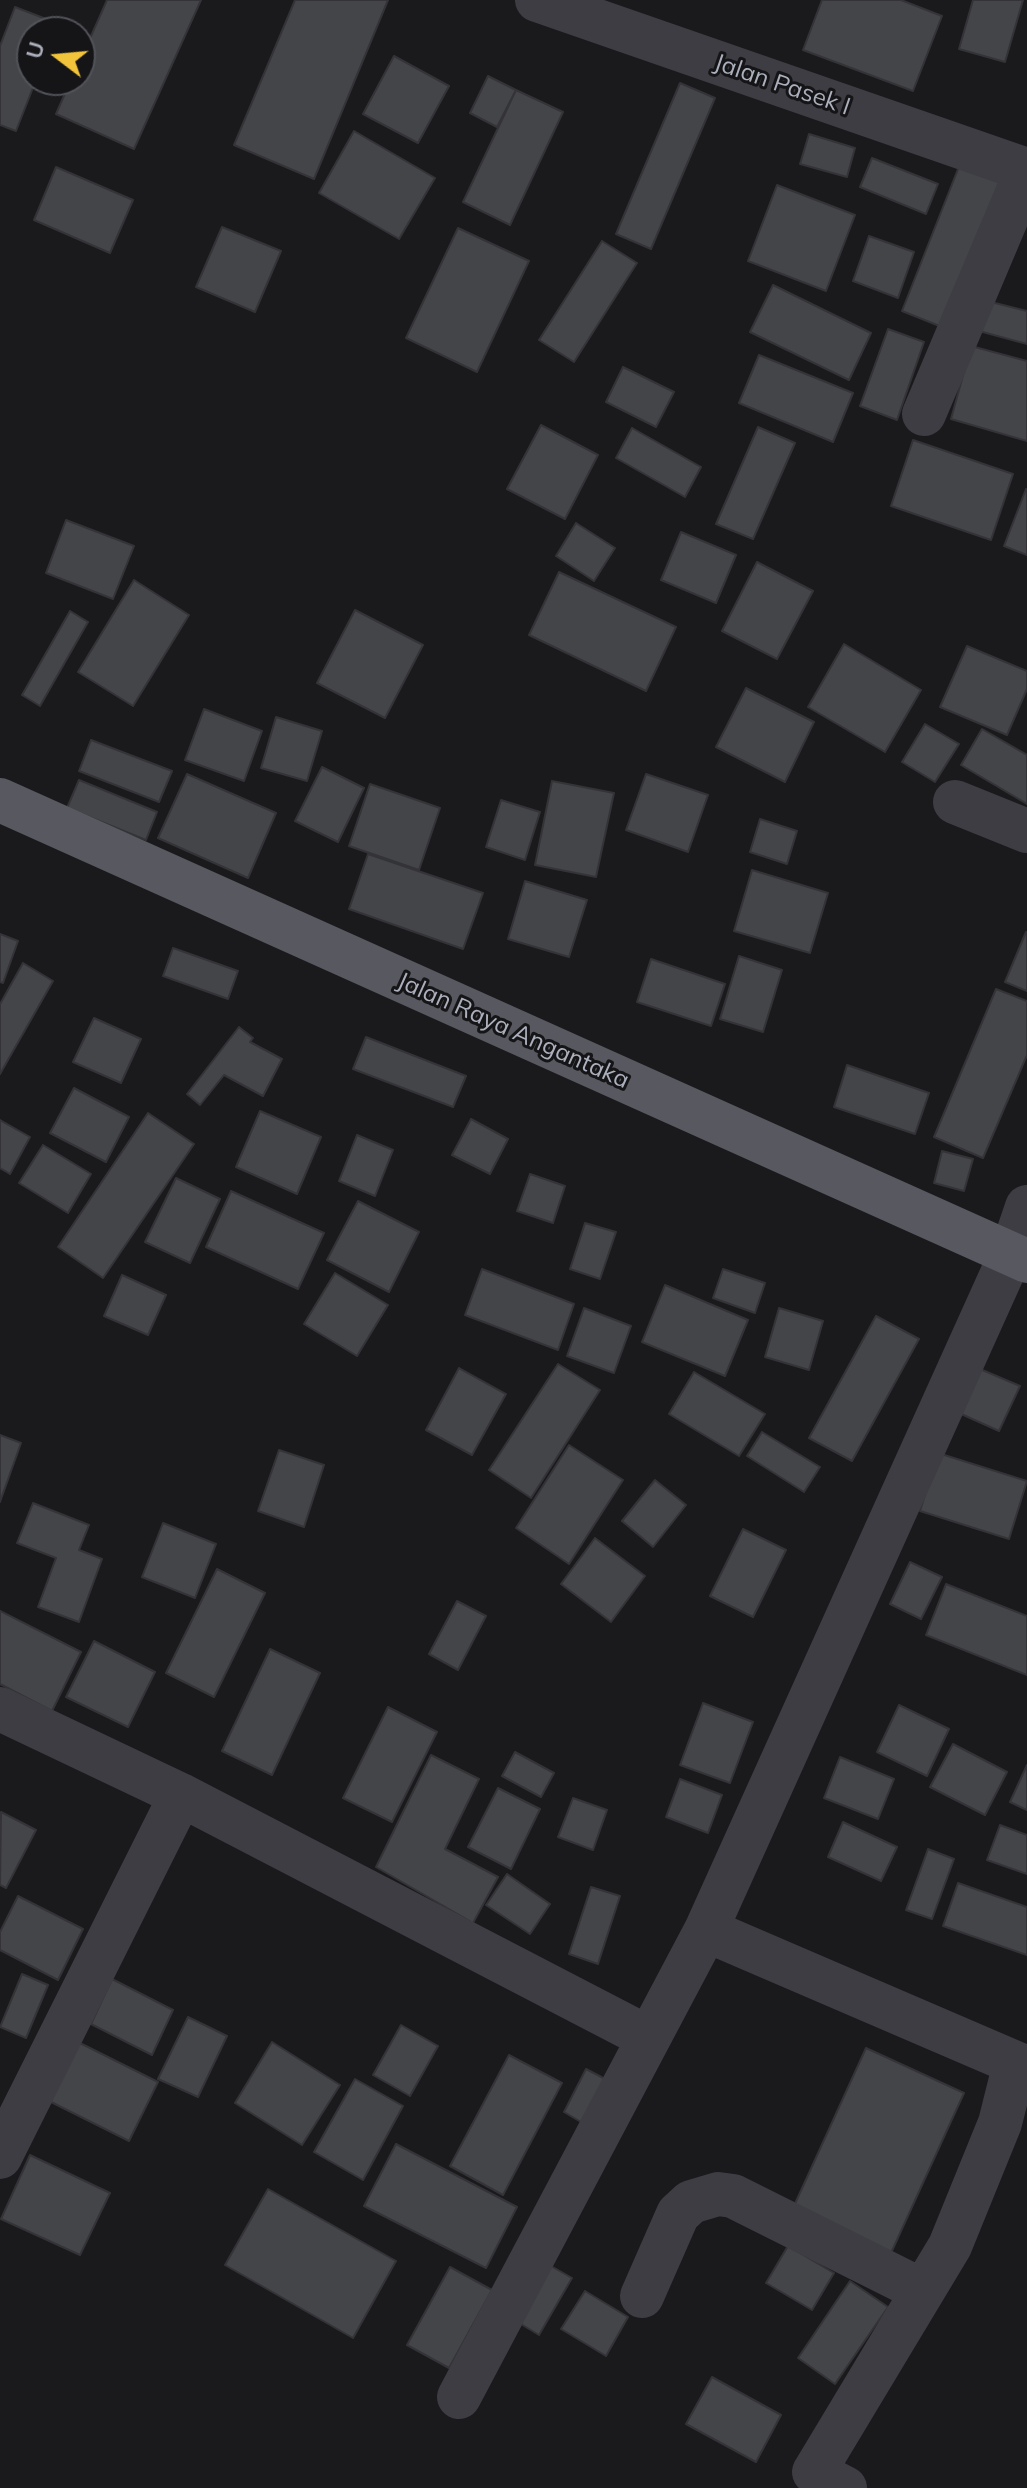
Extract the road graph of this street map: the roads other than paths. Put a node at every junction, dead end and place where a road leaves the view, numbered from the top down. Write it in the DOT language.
graph roads {
  1 [pos="537,0"];
  2 [pos="1027,170"];
  3 [pos="924,414"];
  4 [pos="0,800"];
  5 [pos="955,802"];
  6 [pos="1027,831"];
  7 [pos="1027,1207"];
  8 [pos="1019,1257"];
  9 [pos="0,1709"];
  10 [pos="181,1795"];
  11 [pos="706,1930"];
  12 [pos="647,2037"];
  13 [pos="1021,2066"];
  14 [pos="0,2157"];
  15 [pos="923,2291"];
  16 [pos="642,2296"];
  17 [pos="459,2397"];
  18 [pos="845,2488"];
  1 -- 2 [label="street, Jalan Pasek I"];
  2 -- 3 [label="street"];
  4 -- 8 [label="main road, Jalan Raya Angantaka"];
  5 -- 6 [label="street"];
  7 -- 8 [label="street"];
  8 -- 11 [label="street"];
  9 -- 10 [label="street"];
  10 -- 12 [label="street"];
  10 -- 14 [label="street"];
  11 -- 12 [label="street"];
  11 -- 13 [label="street"];
  12 -- 17 [label="street"];
  13 -- 15 [label="street"];
  15 -- 16 [label="street"];
  15 -- 18 [label="street"];
}
